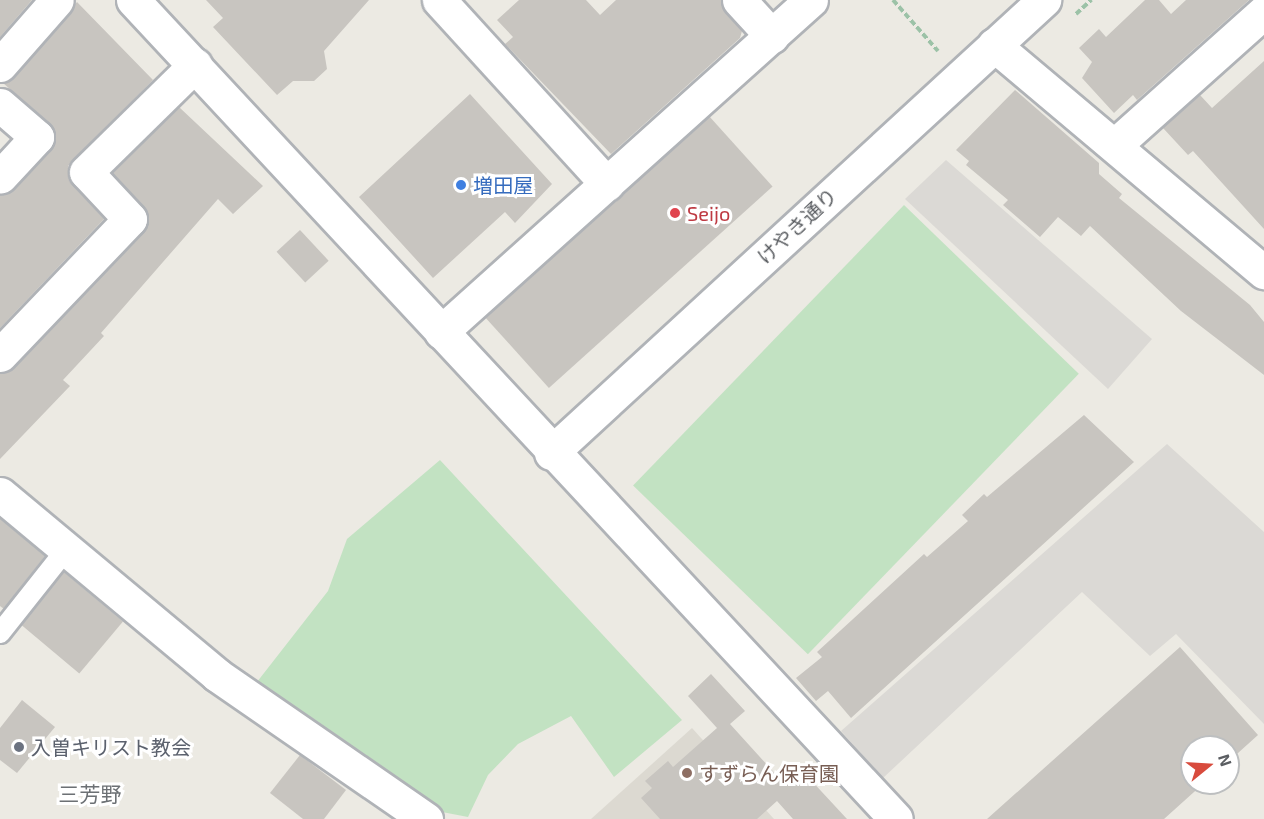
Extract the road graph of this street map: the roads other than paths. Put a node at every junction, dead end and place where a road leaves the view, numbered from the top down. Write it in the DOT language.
graph roads {
  1 [pos="57,0"];
  2 [pos="132,0"];
  3 [pos="439,0"];
  4 [pos="739,0"];
  5 [pos="811,0"];
  6 [pos="1044,0"];
  7 [pos="1264,12"];
  8 [pos="772,36"];
  9 [pos="994,45"];
  10 [pos="0,65"];
  11 [pos="195,65"];
  12 [pos="0,105"];
  13 [pos="1115,145"];
  14 [pos="0,177"];
  15 [pos="607,184"];
  16 [pos="1264,272"];
  17 [pos="441,332"];
  18 [pos="0,356"];
  19 [pos="551,453"];
  20 [pos="0,494"];
  21 [pos="65,550"];
  22 [pos="0,633"];
  23 [pos="426,819"];
  24 [pos="896,819"];
  1 -- 10 [label="street"];
  2 -- 11 [label="street"];
  3 -- 15 [label="street"];
  4 -- 8 [label="street"];
  5 -- 8 [label="street"];
  6 -- 9 [label="street, けやき通り"];
  7 -- 13 [label="street"];
  8 -- 15 [label="street"];
  9 -- 13 [label="street"];
  9 -- 19 [label="street, けやき通り"];
  11 -- 17 [label="street"];
  11 -- 18 [label="street"];
  12 -- 14 [label="street"];
  13 -- 16 [label="street"];
  15 -- 17 [label="street"];
  17 -- 19 [label="street"];
  19 -- 24 [label="street"];
  20 -- 21 [label="street"];
  21 -- 22 [label="lane"];
  21 -- 23 [label="street"];
}
